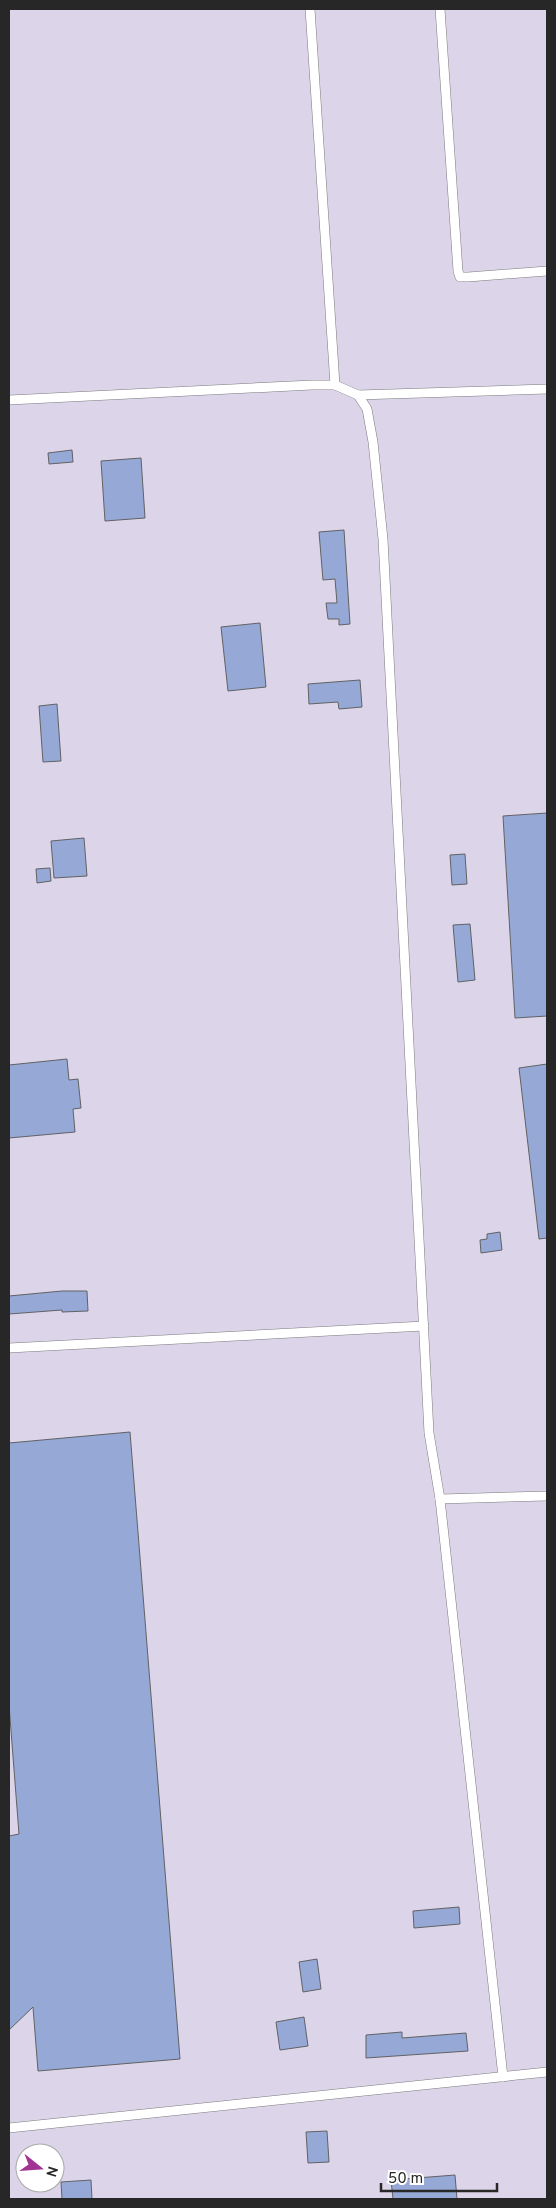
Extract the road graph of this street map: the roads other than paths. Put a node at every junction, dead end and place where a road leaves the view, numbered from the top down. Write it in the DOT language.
graph roads {
  1 [pos="310,9"];
  2 [pos="440,9"];
  3 [pos="547,272"];
  4 [pos="335,385"];
  5 [pos="547,389"];
  6 [pos="358,396"];
  7 [pos="9,400"];
  8 [pos="424,1326"];
  9 [pos="9,1348"];
  10 [pos="547,1496"];
  11 [pos="440,1499"];
  12 [pos="547,2072"];
  13 [pos="503,2076"];
  14 [pos="9,2128"];
  1 -- 4 [label="lane"];
  2 -- 3 [label="lane"];
  4 -- 6 [label="lane"];
  4 -- 7 [label="lane"];
  5 -- 6 [label="lane"];
  6 -- 8 [label="lane"];
  8 -- 9 [label="lane"];
  8 -- 11 [label="lane"];
  10 -- 11 [label="lane"];
  11 -- 13 [label="lane"];
  12 -- 13 [label="lane"];
  13 -- 14 [label="lane"];
}
